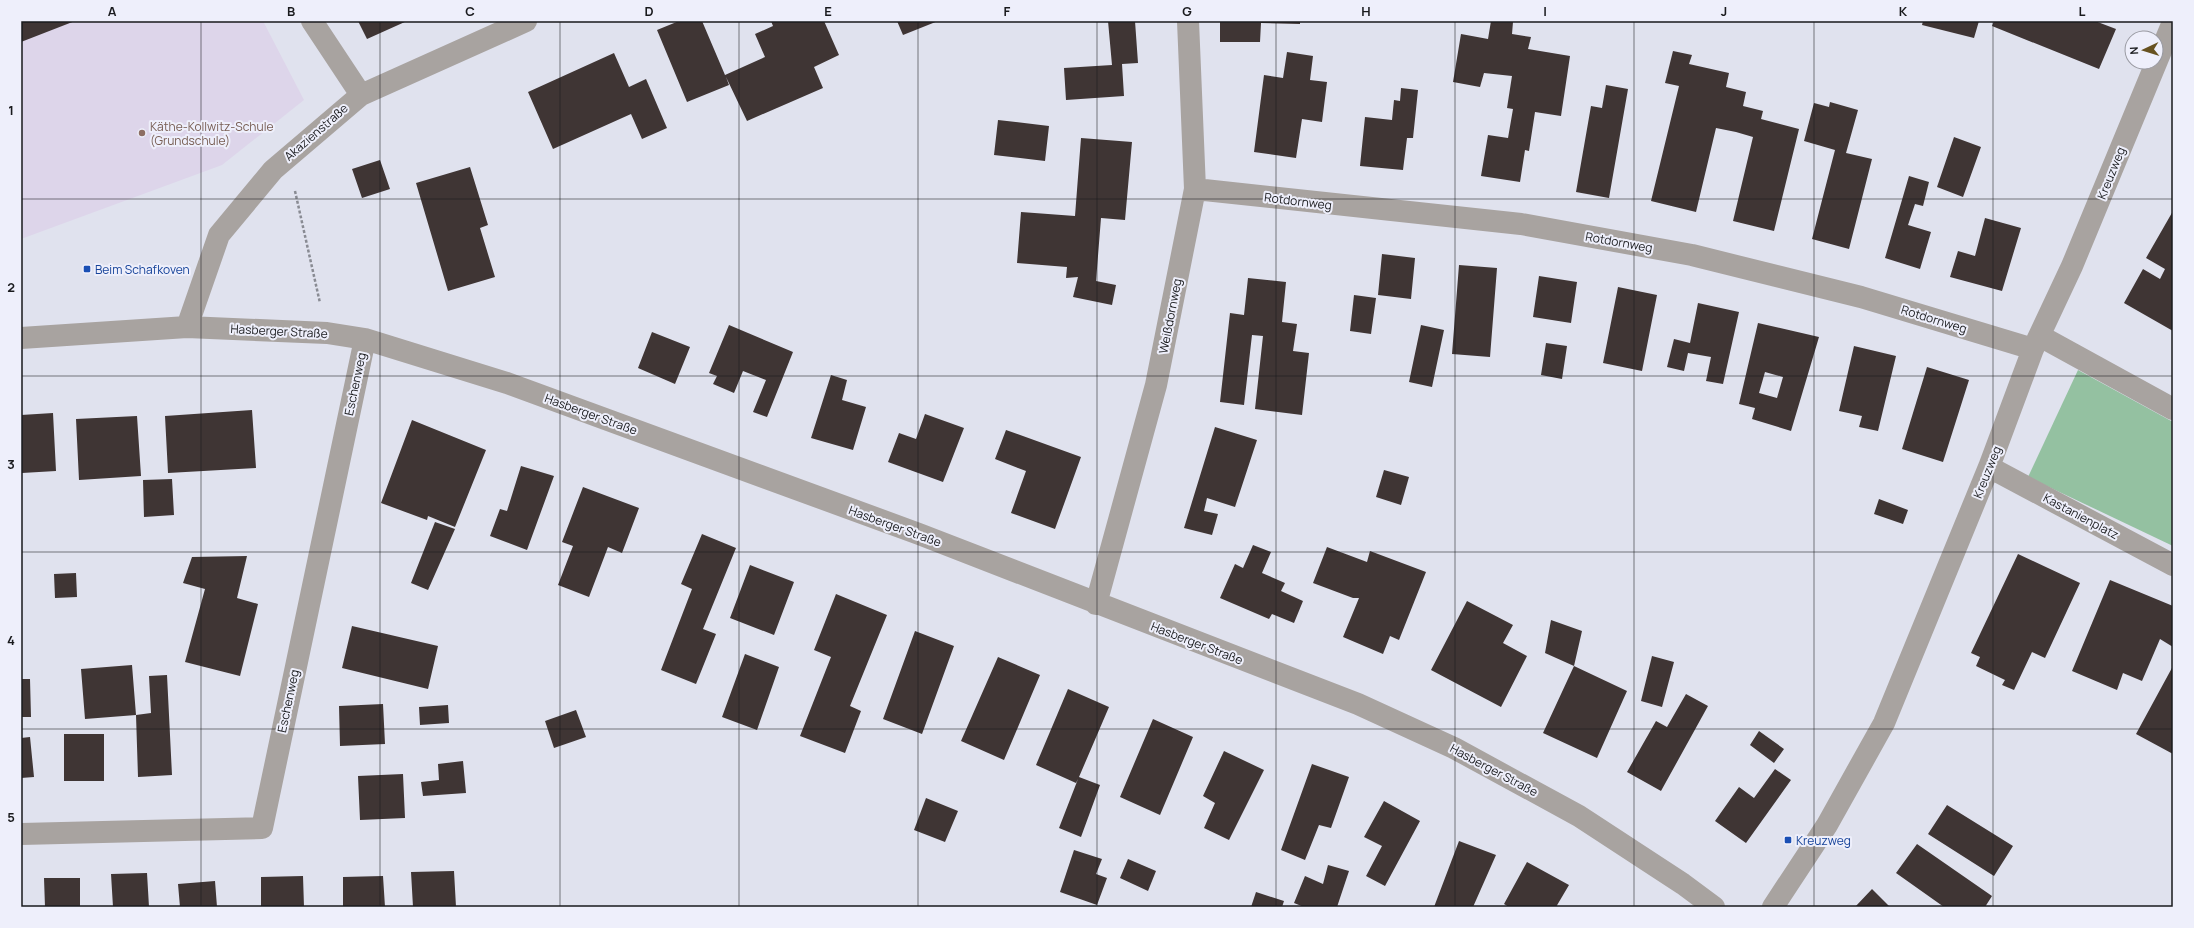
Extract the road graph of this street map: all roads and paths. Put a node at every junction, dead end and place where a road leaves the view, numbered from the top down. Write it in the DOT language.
graph roads {
  1 [pos="312,21"];
  2 [pos="526,21"];
  3 [pos="1188,21"];
  4 [pos="2173,22"];
  5 [pos="361,95"];
  6 [pos="287,157"];
  7 [pos="1195,188"];
  8 [pos="187,327"];
  9 [pos="327,333"];
  10 [pos="21,338"];
  11 [pos="365,339"];
  12 [pos="2037,342"];
  13 [pos="2173,409"];
  14 [pos="1989,468"];
  15 [pos="2173,565"];
  16 [pos="1096,604"];
  17 [pos="21,834"];
  18 [pos="1714,907"];
  19 [pos="1773,907"];
  1 -- 5 [label="street"];
  2 -- 5 [label="street, Akazienstraße"];
  3 -- 7 [label="street, Weißdornweg"];
  4 -- 12 [label="street, Kreuzweg"];
  5 -- 6 [label="street, Akazienstraße"];
  6 -- 8 [label="street, Akazienstraße"];
  6 -- 9 [label="path"];
  7 -- 12 [label="street, Rotdornweg"];
  7 -- 16 [label="street, Weißdornweg"];
  8 -- 9 [label="street, Hasberger Straße"];
  8 -- 10 [label="street, Hasberger Straße"];
  9 -- 11 [label="street, Hasberger Straße"];
  11 -- 16 [label="street, Hasberger Straße"];
  11 -- 17 [label="street, Eschenweg"];
  12 -- 13 [label="street"];
  12 -- 14 [label="street, Kreuzweg"];
  14 -- 15 [label="street, Kastanienplatz"];
  14 -- 19 [label="street, Kreuzweg"];
  16 -- 18 [label="street, Hasberger Straße"];
}
